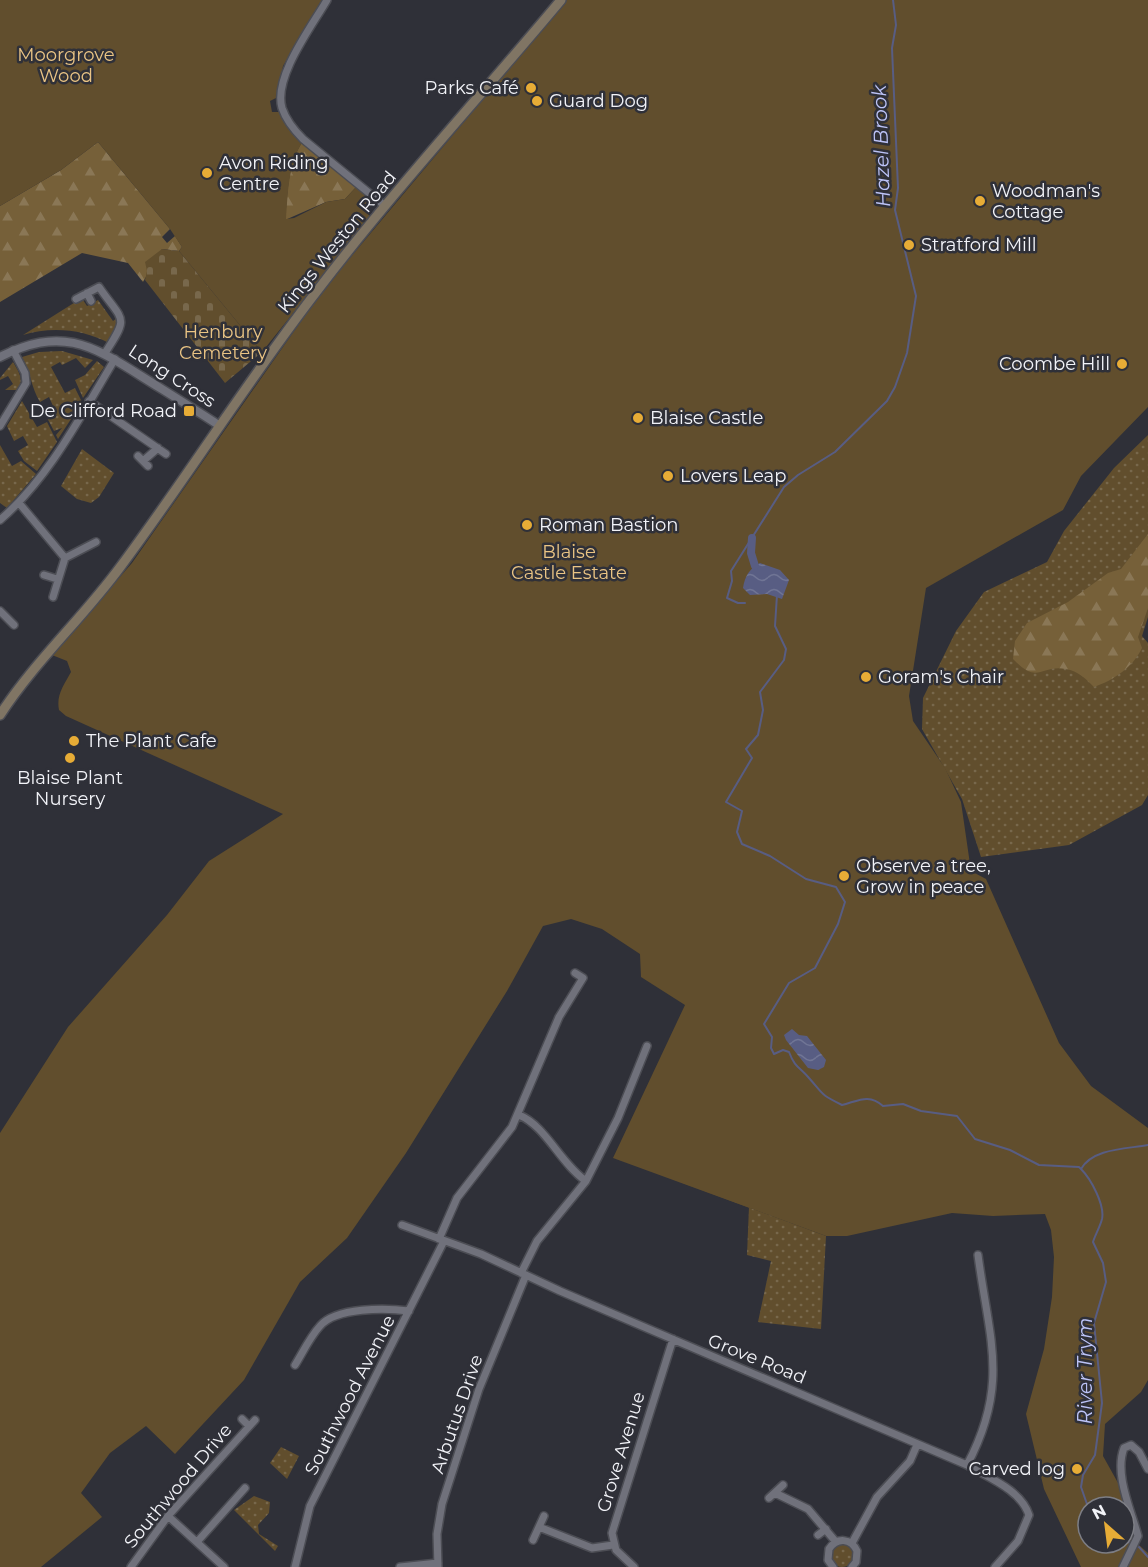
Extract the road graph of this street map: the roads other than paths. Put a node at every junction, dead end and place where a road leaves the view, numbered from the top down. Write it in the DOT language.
graph roads {
  1 [pos="327,0"];
  2 [pos="561,0"];
  3 [pos="281,105"];
  4 [pos="271,106"];
  5 [pos="385,206"];
  6 [pos="87,293"];
  7 [pos="76,299"];
  8 [pos="91,302"];
  9 [pos="13,350"];
  10 [pos="105,353"];
  11 [pos="0,357"];
  12 [pos="115,359"];
  13 [pos="89,401"];
  14 [pos="0,426"];
  15 [pos="220,426"];
  16 [pos="158,448"];
  17 [pos="166,454"];
  18 [pos="143,461"];
  19 [pos="19,503"];
  20 [pos="0,520"];
  21 [pos="96,542"];
  22 [pos="65,558"];
  23 [pos="44,575"];
  24 [pos="57,579"];
  25 [pos="53,597"];
  26 [pos="2,616"];
  27 [pos="14,625"];
  28 [pos="0,716"];
  29 [pos="575,973"];
  30 [pos="652,1053"];
  31 [pos="519,1115"];
  32 [pos="586,1181"];
  33 [pos="402,1225"];
  34 [pos="441,1240"];
  35 [pos="977,1260"];
  36 [pos="524,1274"];
  37 [pos="409,1311"];
  38 [pos="673,1339"];
  39 [pos="304,1350"];
  40 [pos="312,1354"];
  41 [pos="295,1365"];
  42 [pos="242,1419"];
  43 [pos="255,1420"];
  44 [pos="249,1426"];
  45 [pos="917,1445"];
  46 [pos="967,1465"];
  47 [pos="1148,1469"];
  48 [pos="783,1485"];
  49 [pos="245,1488"];
  50 [pos="238,1495"];
  51 [pos="245,1501"];
  52 [pos="168,1515"];
  53 [pos="544,1516"];
  54 [pos="539,1527"];
  55 [pos="826,1529"];
  56 [pos="818,1535"];
  57 [pos="533,1540"];
  58 [pos="197,1542"];
  59 [pos="836,1542"];
  60 [pos="852,1543"];
  61 [pos="613,1545"];
  62 [pos="438,1565"];
  63 [pos="131,1567"];
  64 [pos="224,1567"];
  65 [pos="295,1567"];
  66 [pos="400,1567"];
  67 [pos="634,1567"];
  68 [pos="833,1567"];
  69 [pos="852,1567"];
  70 [pos="995,1567"];
  71 [pos="1123,1567"];
  1 -- 3 [label="street"];
  2 -- 5 [label="main road, Kings Weston Road"];
  3 -- 4 [label="street"];
  3 -- 5 [label="street"];
  5 -- 15 [label="main road, Kings Weston Road"];
  6 -- 7 [label="street"];
  6 -- 8 [label="street"];
  6 -- 10 [label="street, Long Cross"];
  9 -- 10 [label="street, Long Cross"];
  9 -- 11 [label="street, Long Cross"];
  9 -- 14 [label="street"];
  10 -- 12 [label="street, Long Cross"];
  12 -- 13 [label="street"];
  12 -- 15 [label="street, Long Cross"];
  13 -- 16 [label="street"];
  13 -- 19 [label="street"];
  15 -- 28 [label="main road, Kings Weston Road"];
  16 -- 17 [label="street"];
  16 -- 18 [label="street"];
  19 -- 20 [label="street"];
  19 -- 22 [label="street"];
  21 -- 22 [label="street"];
  22 -- 24 [label="street"];
  23 -- 24 [label="street"];
  24 -- 25 [label="street"];
  26 -- 27 [label="street"];
  29 -- 31 [label="street, Southwood Avenue"];
  30 -- 32 [label="street, Arbutus Drive"];
  31 -- 32 [label="street"];
  31 -- 34 [label="street, Southwood Avenue"];
  32 -- 36 [label="street, Arbutus Drive"];
  33 -- 34 [label="street, Grove Road"];
  34 -- 36 [label="street, Grove Road"];
  34 -- 37 [label="street, Southwood Avenue"];
  35 -- 46 [label="street"];
  36 -- 38 [label="street, Grove Road"];
  36 -- 62 [label="street, Arbutus Drive"];
  37 -- 39 [label="street"];
  37 -- 65 [label="street, Southwood Avenue"];
  38 -- 45 [label="street, Grove Road"];
  38 -- 61 [label="street, Grove Avenue"];
  39 -- 40 [label="street"];
  39 -- 41 [label="street"];
  42 -- 44 [label="street, Southwood Drive"];
  43 -- 44 [label="street, Southwood Drive"];
  44 -- 52 [label="street, Southwood Drive"];
  45 -- 46 [label="street, Grove Road"];
  45 -- 60 [label="street"];
  46 -- 70 [label="street, Grove Road"];
  47 -- 71 [label="street"];
  48 -- 55 [label="street"];
  49 -- 50 [label="street"];
  50 -- 51 [label="street"];
  50 -- 58 [label="street"];
  52 -- 58 [label="street"];
  52 -- 63 [label="street, Southwood Drive"];
  53 -- 54 [label="street"];
  54 -- 57 [label="street"];
  54 -- 61 [label="street"];
  55 -- 56 [label="street"];
  55 -- 59 [label="street"];
  58 -- 64 [label="street"];
  59 -- 60 [label="street"];
  59 -- 68 [label="street"];
  60 -- 69 [label="street"];
  61 -- 67 [label="street"];
  62 -- 66 [label="street"];
}
